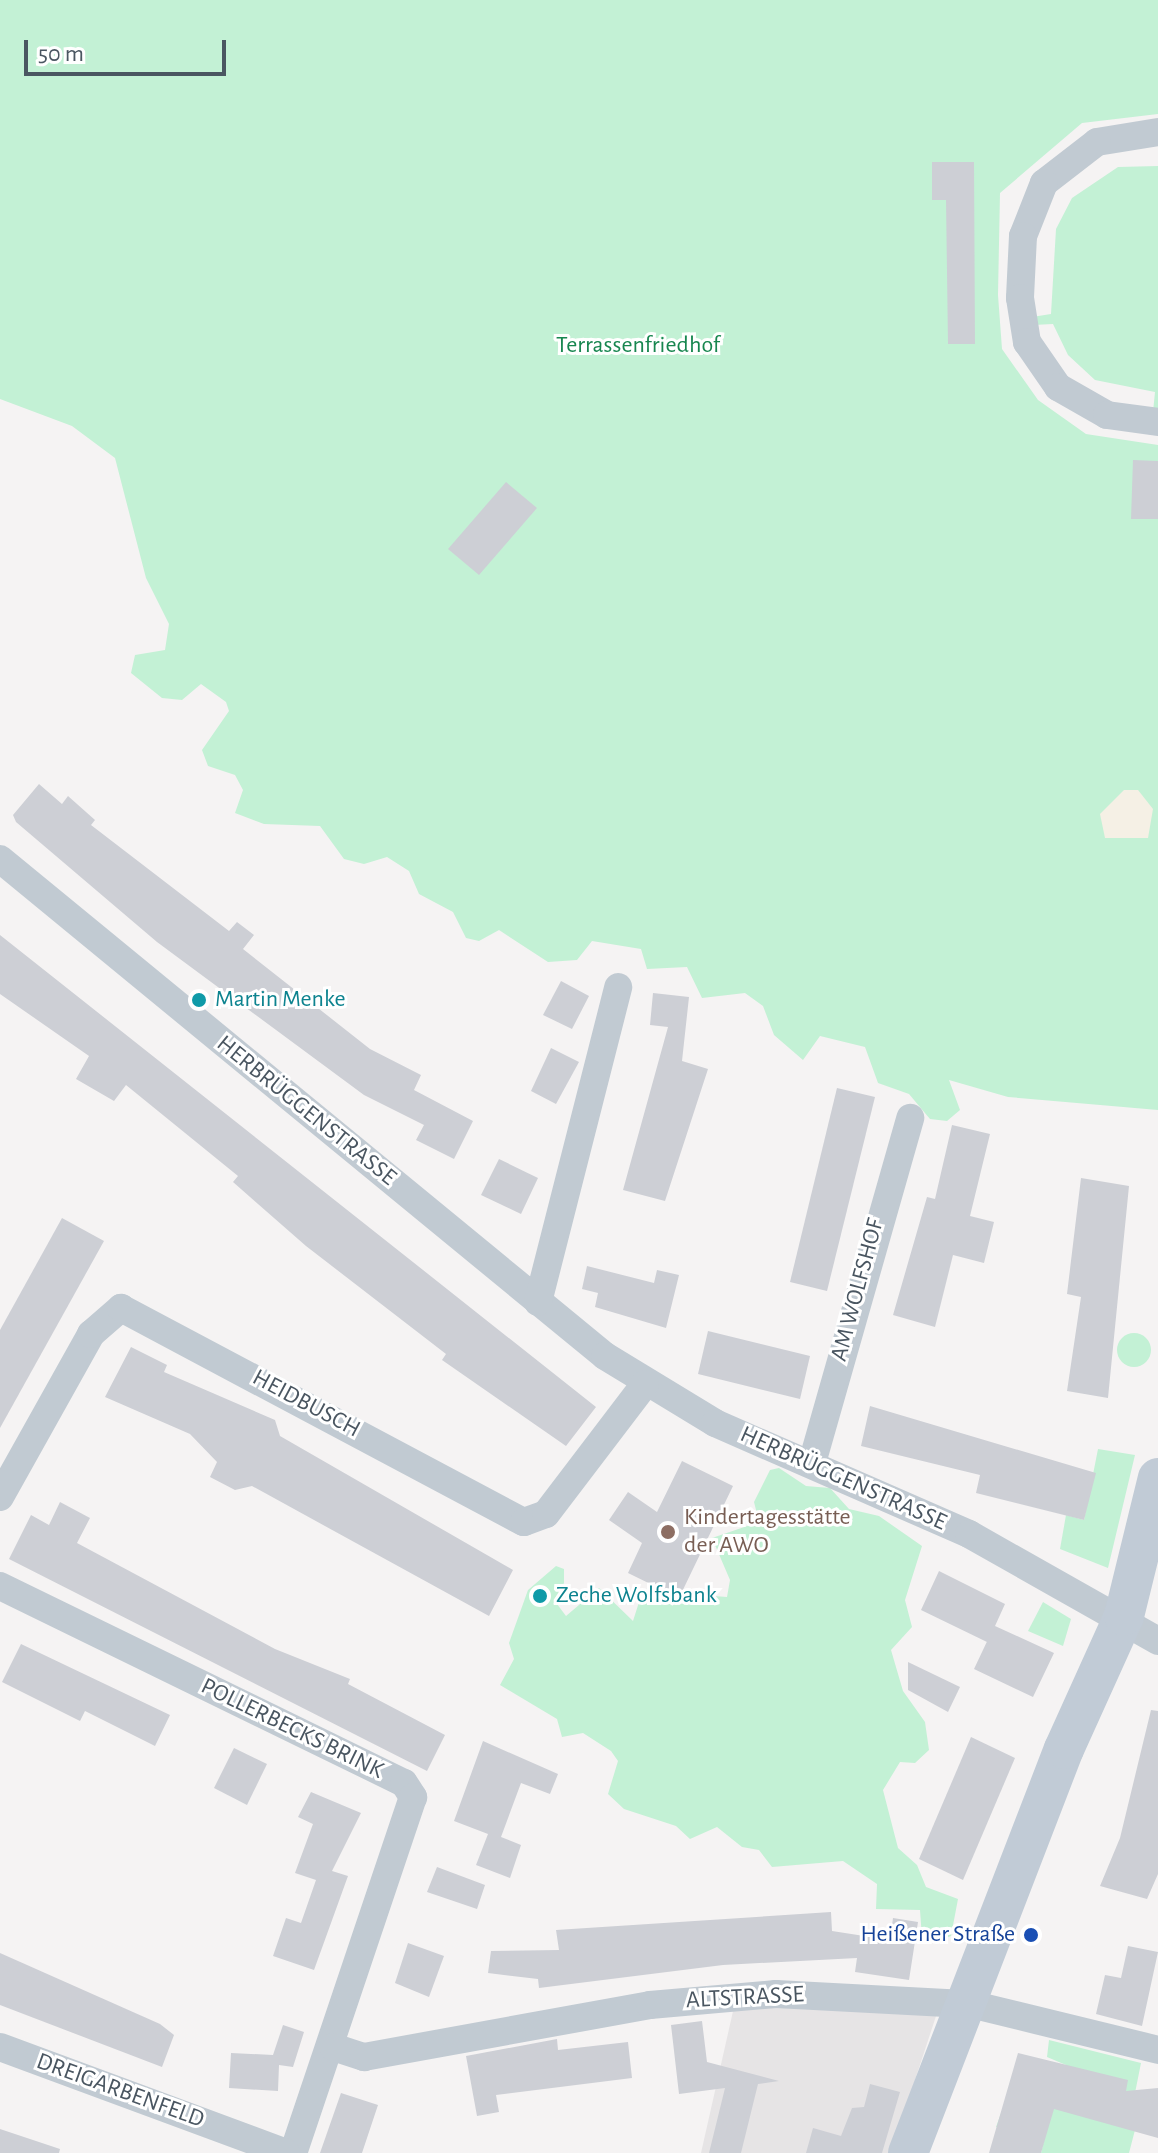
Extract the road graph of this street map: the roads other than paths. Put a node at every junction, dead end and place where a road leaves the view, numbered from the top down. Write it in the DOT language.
graph roads {
  1 [pos="1158,132"];
  2 [pos="1158,422"];
  3 [pos="0,859"];
  4 [pos="618,987"];
  5 [pos="910,1118"];
  6 [pos="538,1302"];
  7 [pos="645,1384"];
  8 [pos="812,1463"];
  9 [pos="1158,1478"];
  10 [pos="0,1497"];
  11 [pos="0,1586"];
  12 [pos="1124,1616"];
  13 [pos="1158,1641"];
  14 [pos="970,2004"];
  15 [pos="0,2047"];
  16 [pos="333,2047"];
  17 [pos="1158,2050"];
  18 [pos="286,2153"];
  19 [pos="293,2153"];
  20 [pos="908,2153"];
  1 -- 2 [label="street"];
  3 -- 6 [label="street, HERBRÜGGENSTRASSE"];
  4 -- 6 [label="street"];
  5 -- 8 [label="street, AM WOLFSHOF"];
  6 -- 7 [label="street, HERBRÜGGENSTRASSE"];
  7 -- 8 [label="street, HERBRÜGGENSTRASSE"];
  7 -- 10 [label="street, HEIDBUSCH"];
  8 -- 12 [label="street, HERBRÜGGENSTRASSE"];
  9 -- 12 [label="street"];
  11 -- 16 [label="street, POLLERBECKS BRINK"];
  12 -- 13 [label="street, HERBRÜGGENSTRASSE"];
  12 -- 14 [label="street"];
  14 -- 16 [label="street, ALTSTRASSE"];
  14 -- 17 [label="street, ALTSTRASSE"];
  14 -- 20 [label="street"];
  15 -- 18 [label="street, DREIGARBENFELD"];
  16 -- 19 [label="street, POLLERBECKS BRINK"];
}
